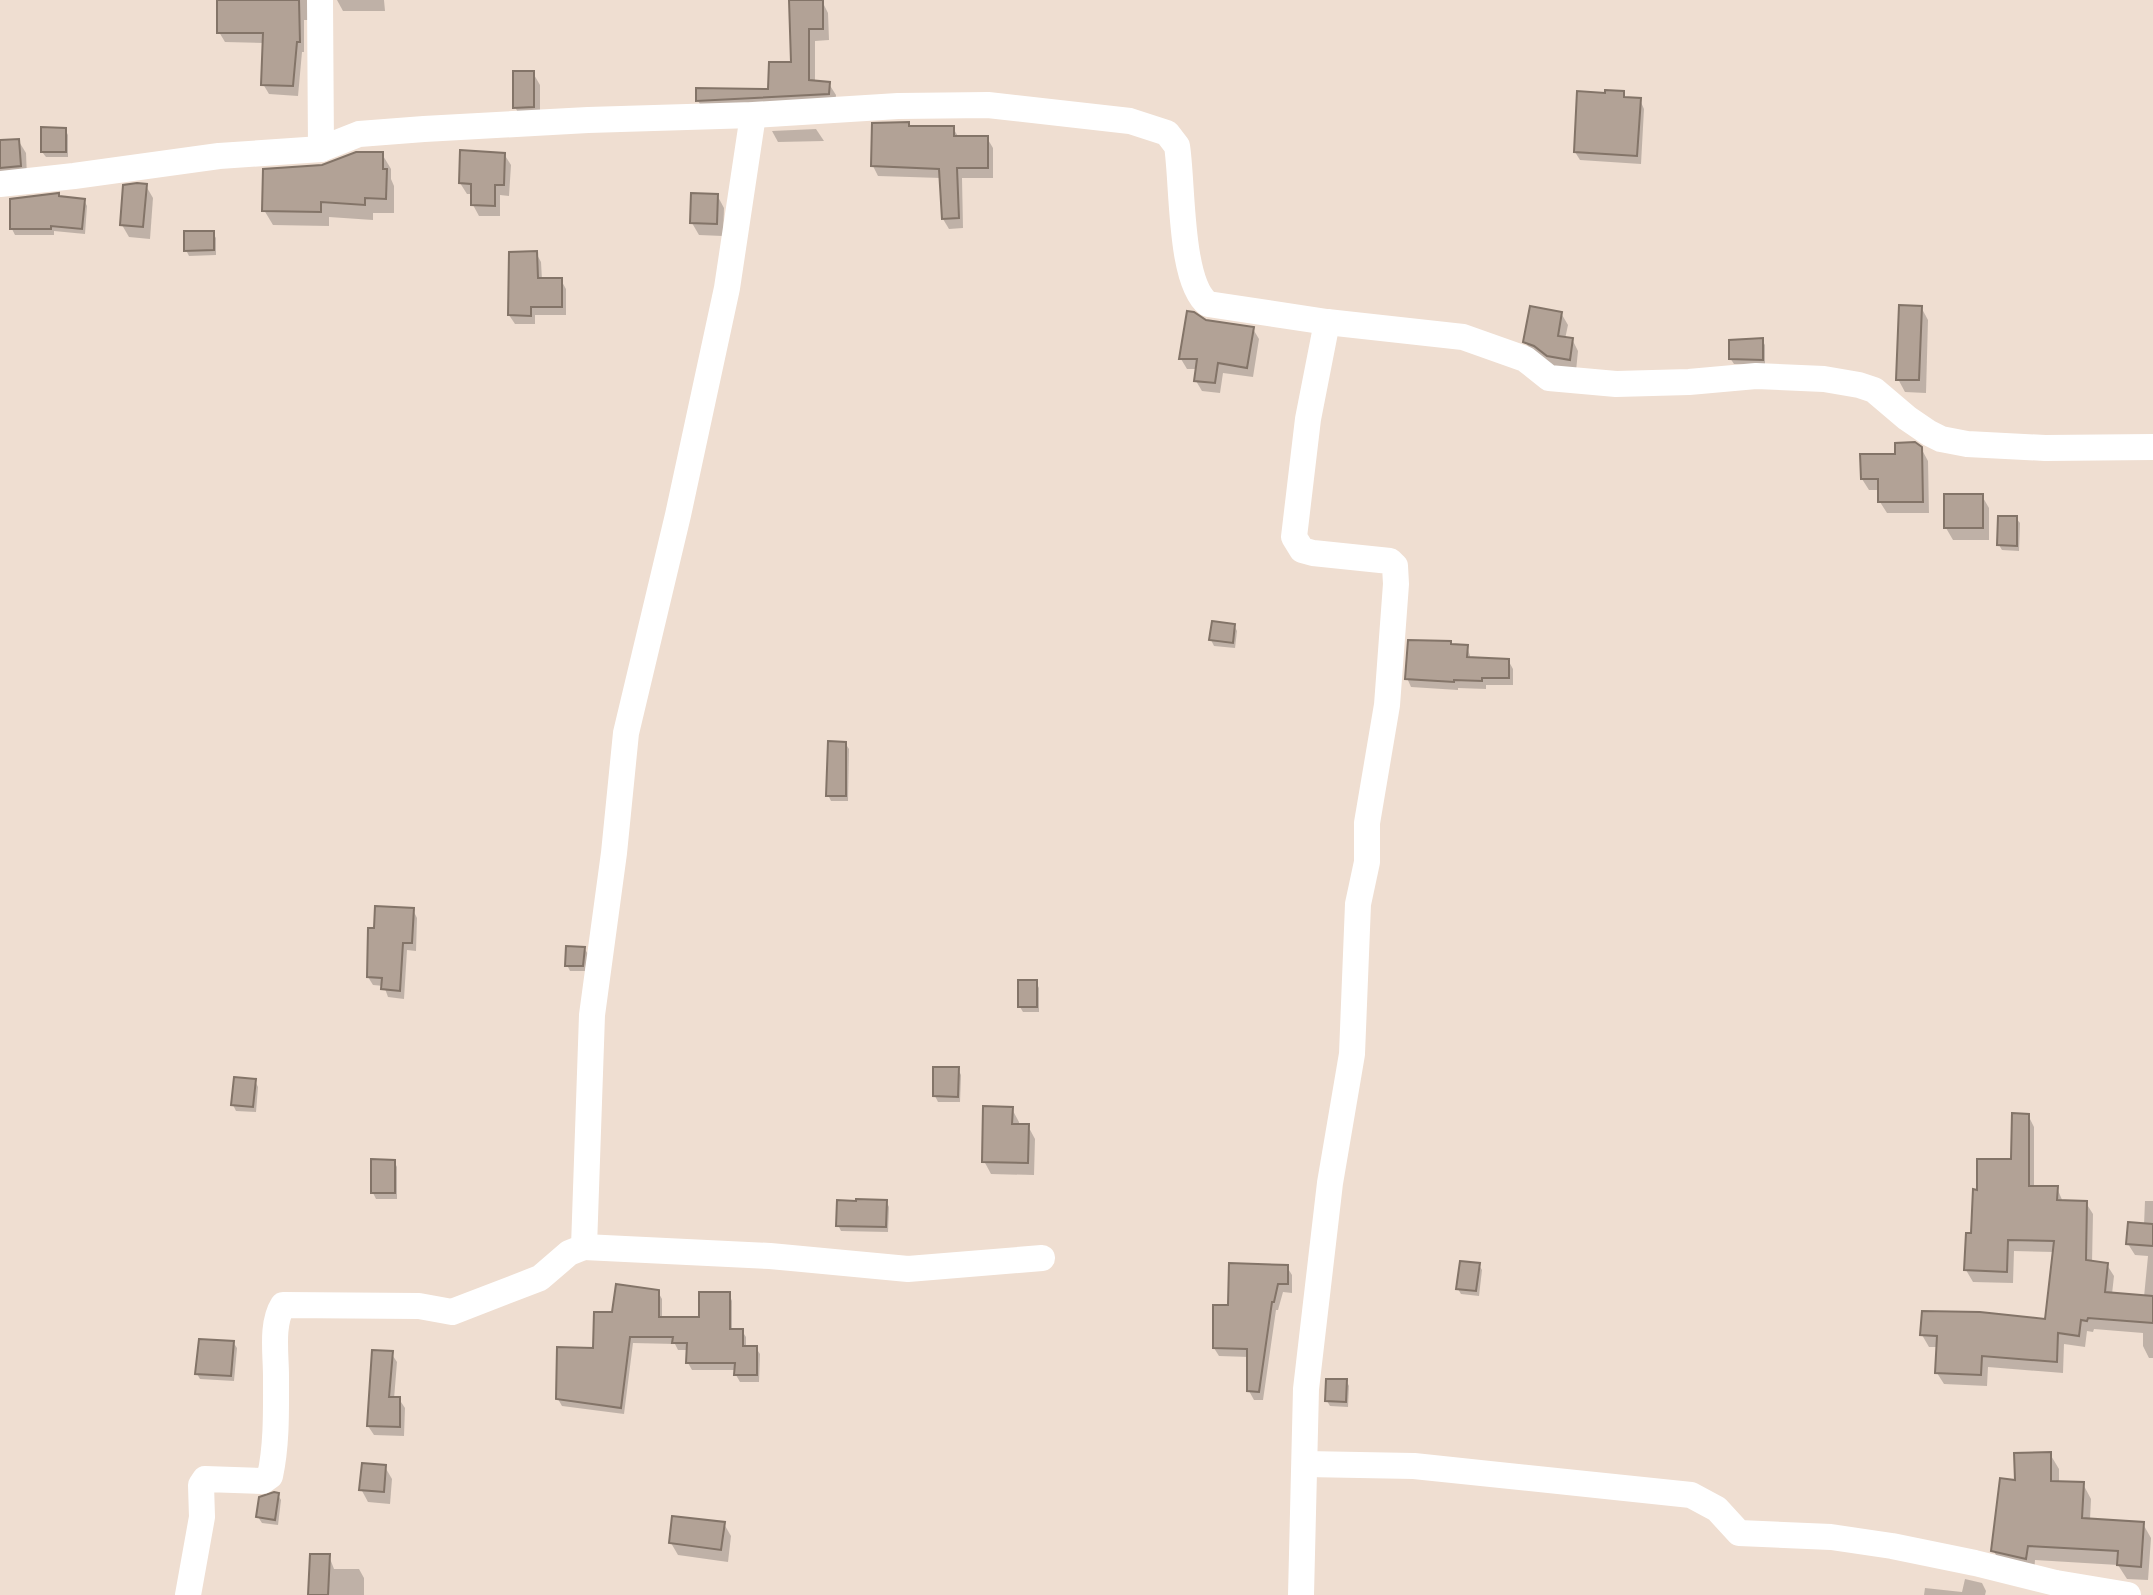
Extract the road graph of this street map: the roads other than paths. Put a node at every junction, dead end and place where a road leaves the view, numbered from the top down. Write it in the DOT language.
graph roads {
  1 [pos="320,0"];
  2 [pos="753,115"];
  3 [pos="321,149"];
  4 [pos="0,184"];
  5 [pos="1327,322"];
  6 [pos="2153,447"];
  7 [pos="584,1247"];
  8 [pos="1042,1258"];
  9 [pos="1305,1464"];
  10 [pos="188,1595"];
  11 [pos="1301,1595"];
  12 [pos="2128,1595"];
  1 -- 3 [label="street"];
  2 -- 3 [label="street"];
  2 -- 5 [label="street"];
  2 -- 7 [label="street"];
  3 -- 4 [label="street"];
  5 -- 6 [label="street"];
  5 -- 9 [label="street"];
  7 -- 8 [label="street"];
  7 -- 10 [label="street"];
  9 -- 11 [label="street"];
  9 -- 12 [label="street"];
}
